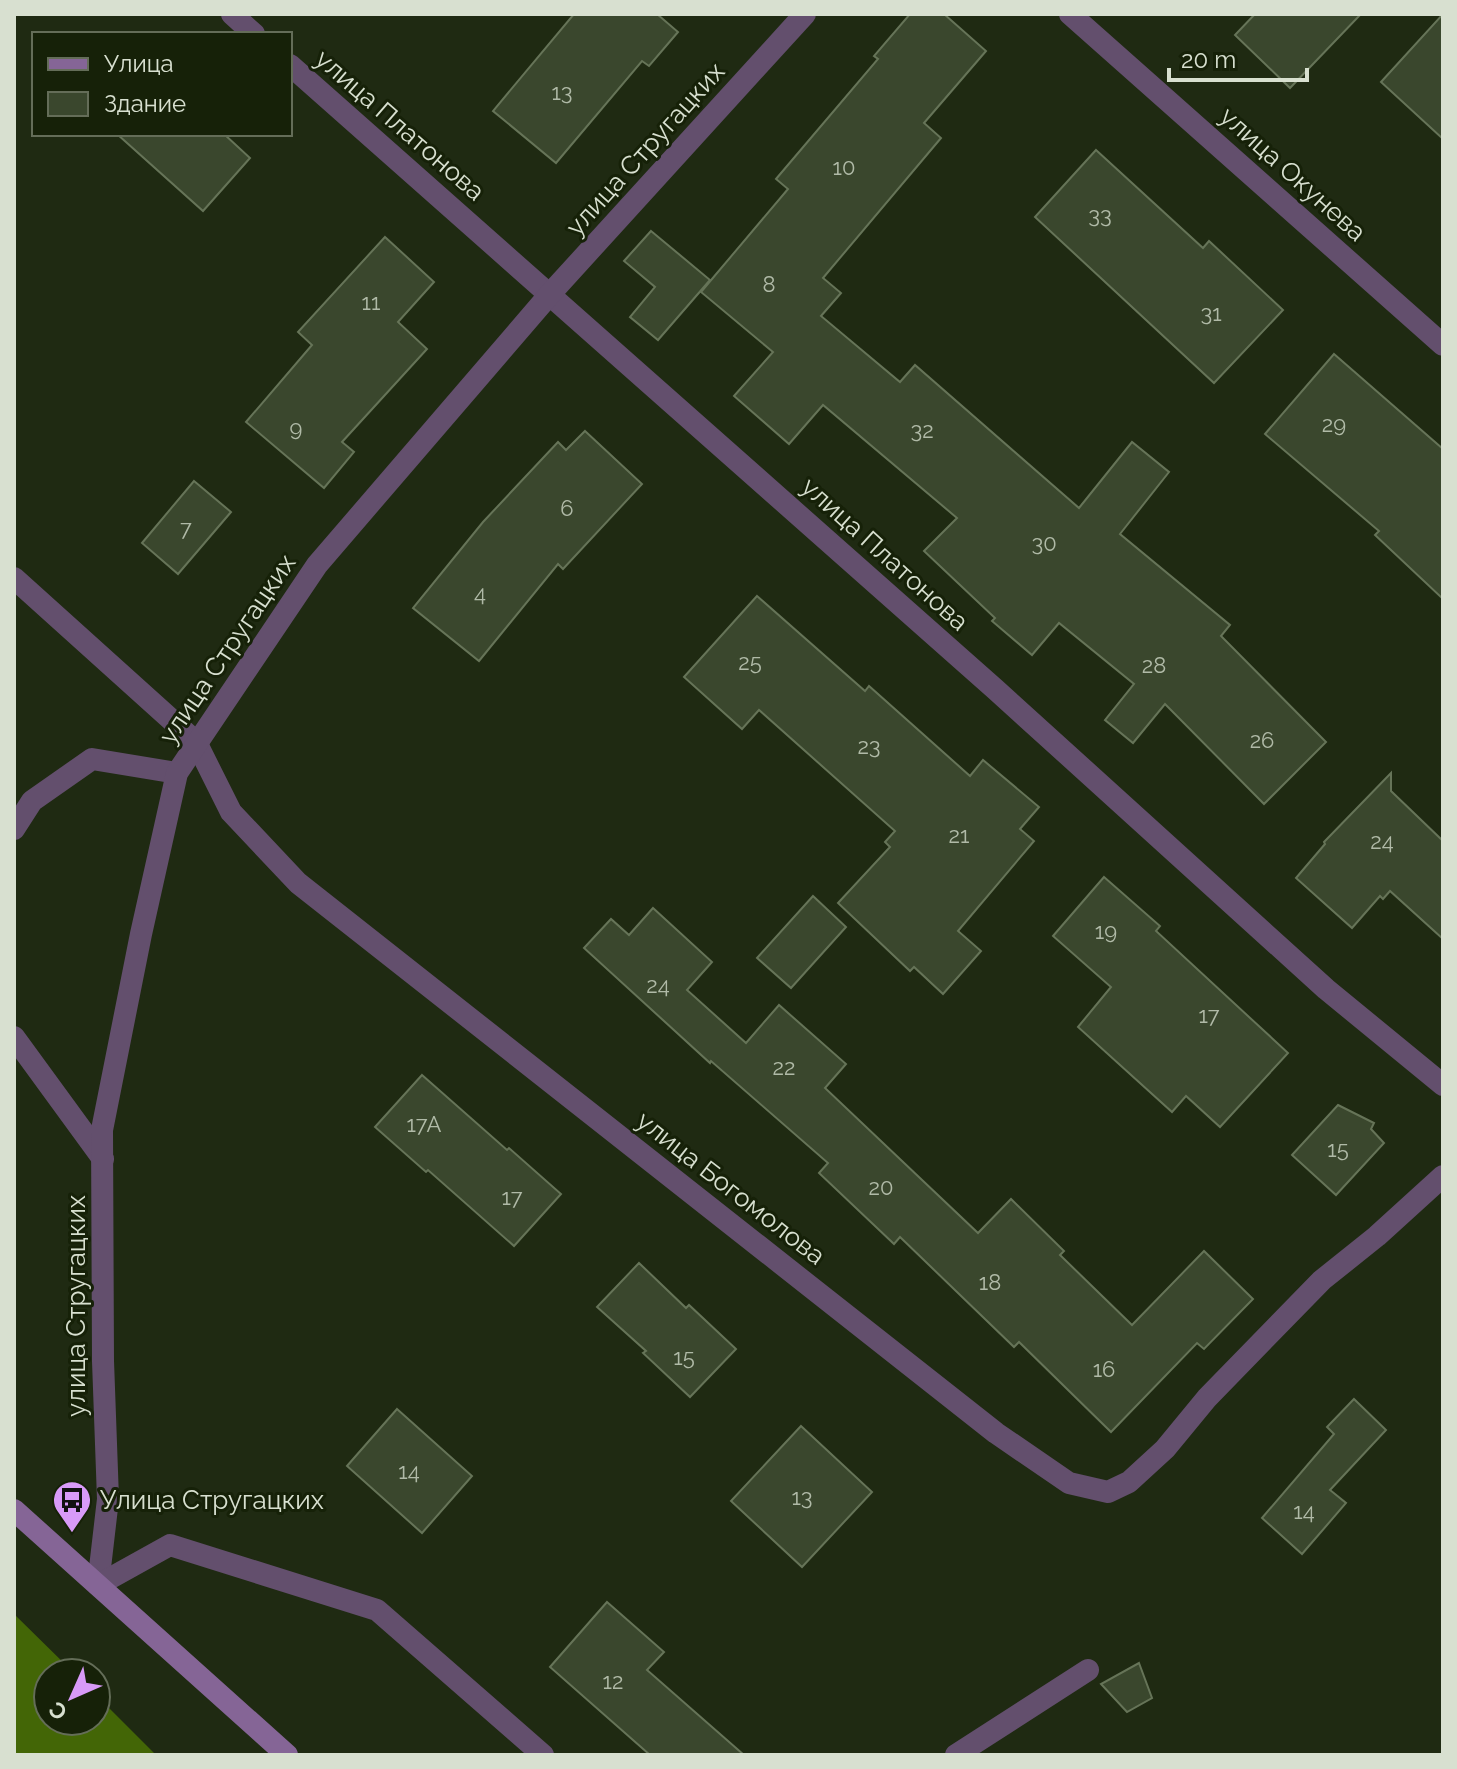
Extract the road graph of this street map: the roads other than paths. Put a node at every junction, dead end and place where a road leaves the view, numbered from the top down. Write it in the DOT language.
graph roads {
  1 [pos="232,14"];
  2 [pos="805,14"];
  3 [pos="1070,14"];
  4 [pos="252,32"];
  5 [pos="292,67"];
  6 [pos="550,294"];
  7 [pos="1443,345"];
  8 [pos="14,578"];
  9 [pos="196,742"];
  10 [pos="177,773"];
  11 [pos="14,829"];
  12 [pos="1379,1032"];
  13 [pos="14,1037"];
  14 [pos="1443,1085"];
  15 [pos="1443,1098"];
  16 [pos="103,1159"];
  17 [pos="1443,1176"];
  18 [pos="14,1510"];
  19 [pos="98,1585"];
  20 [pos="1088,1670"];
  21 [pos="287,1755"];
  22 [pos="543,1755"];
  23 [pos="956,1755"];
  1 -- 4 [label="street"];
  2 -- 6 [label="street, улица Стругацких"];
  3 -- 7 [label="street, улица Окунева"];
  5 -- 6 [label="street, улица Платонова"];
  6 -- 9 [label="street, улица Стругацких"];
  6 -- 12 [label="street, улица Платонова"];
  8 -- 9 [label="street, улица Богомолова"];
  9 -- 10 [label="street, улица Стругацких"];
  9 -- 17 [label="street, улица Богомолова"];
  10 -- 11 [label="street"];
  10 -- 16 [label="street, улица Стругацких"];
  12 -- 14 [label="street, улица Платонова"];
  12 -- 15 [label="street"];
  13 -- 16 [label="street"];
  16 -- 19 [label="street, улица Стругацких"];
  18 -- 19 [label="main road"];
  19 -- 21 [label="main road"];
  19 -- 22 [label="street"];
  20 -- 23 [label="street"];
}
